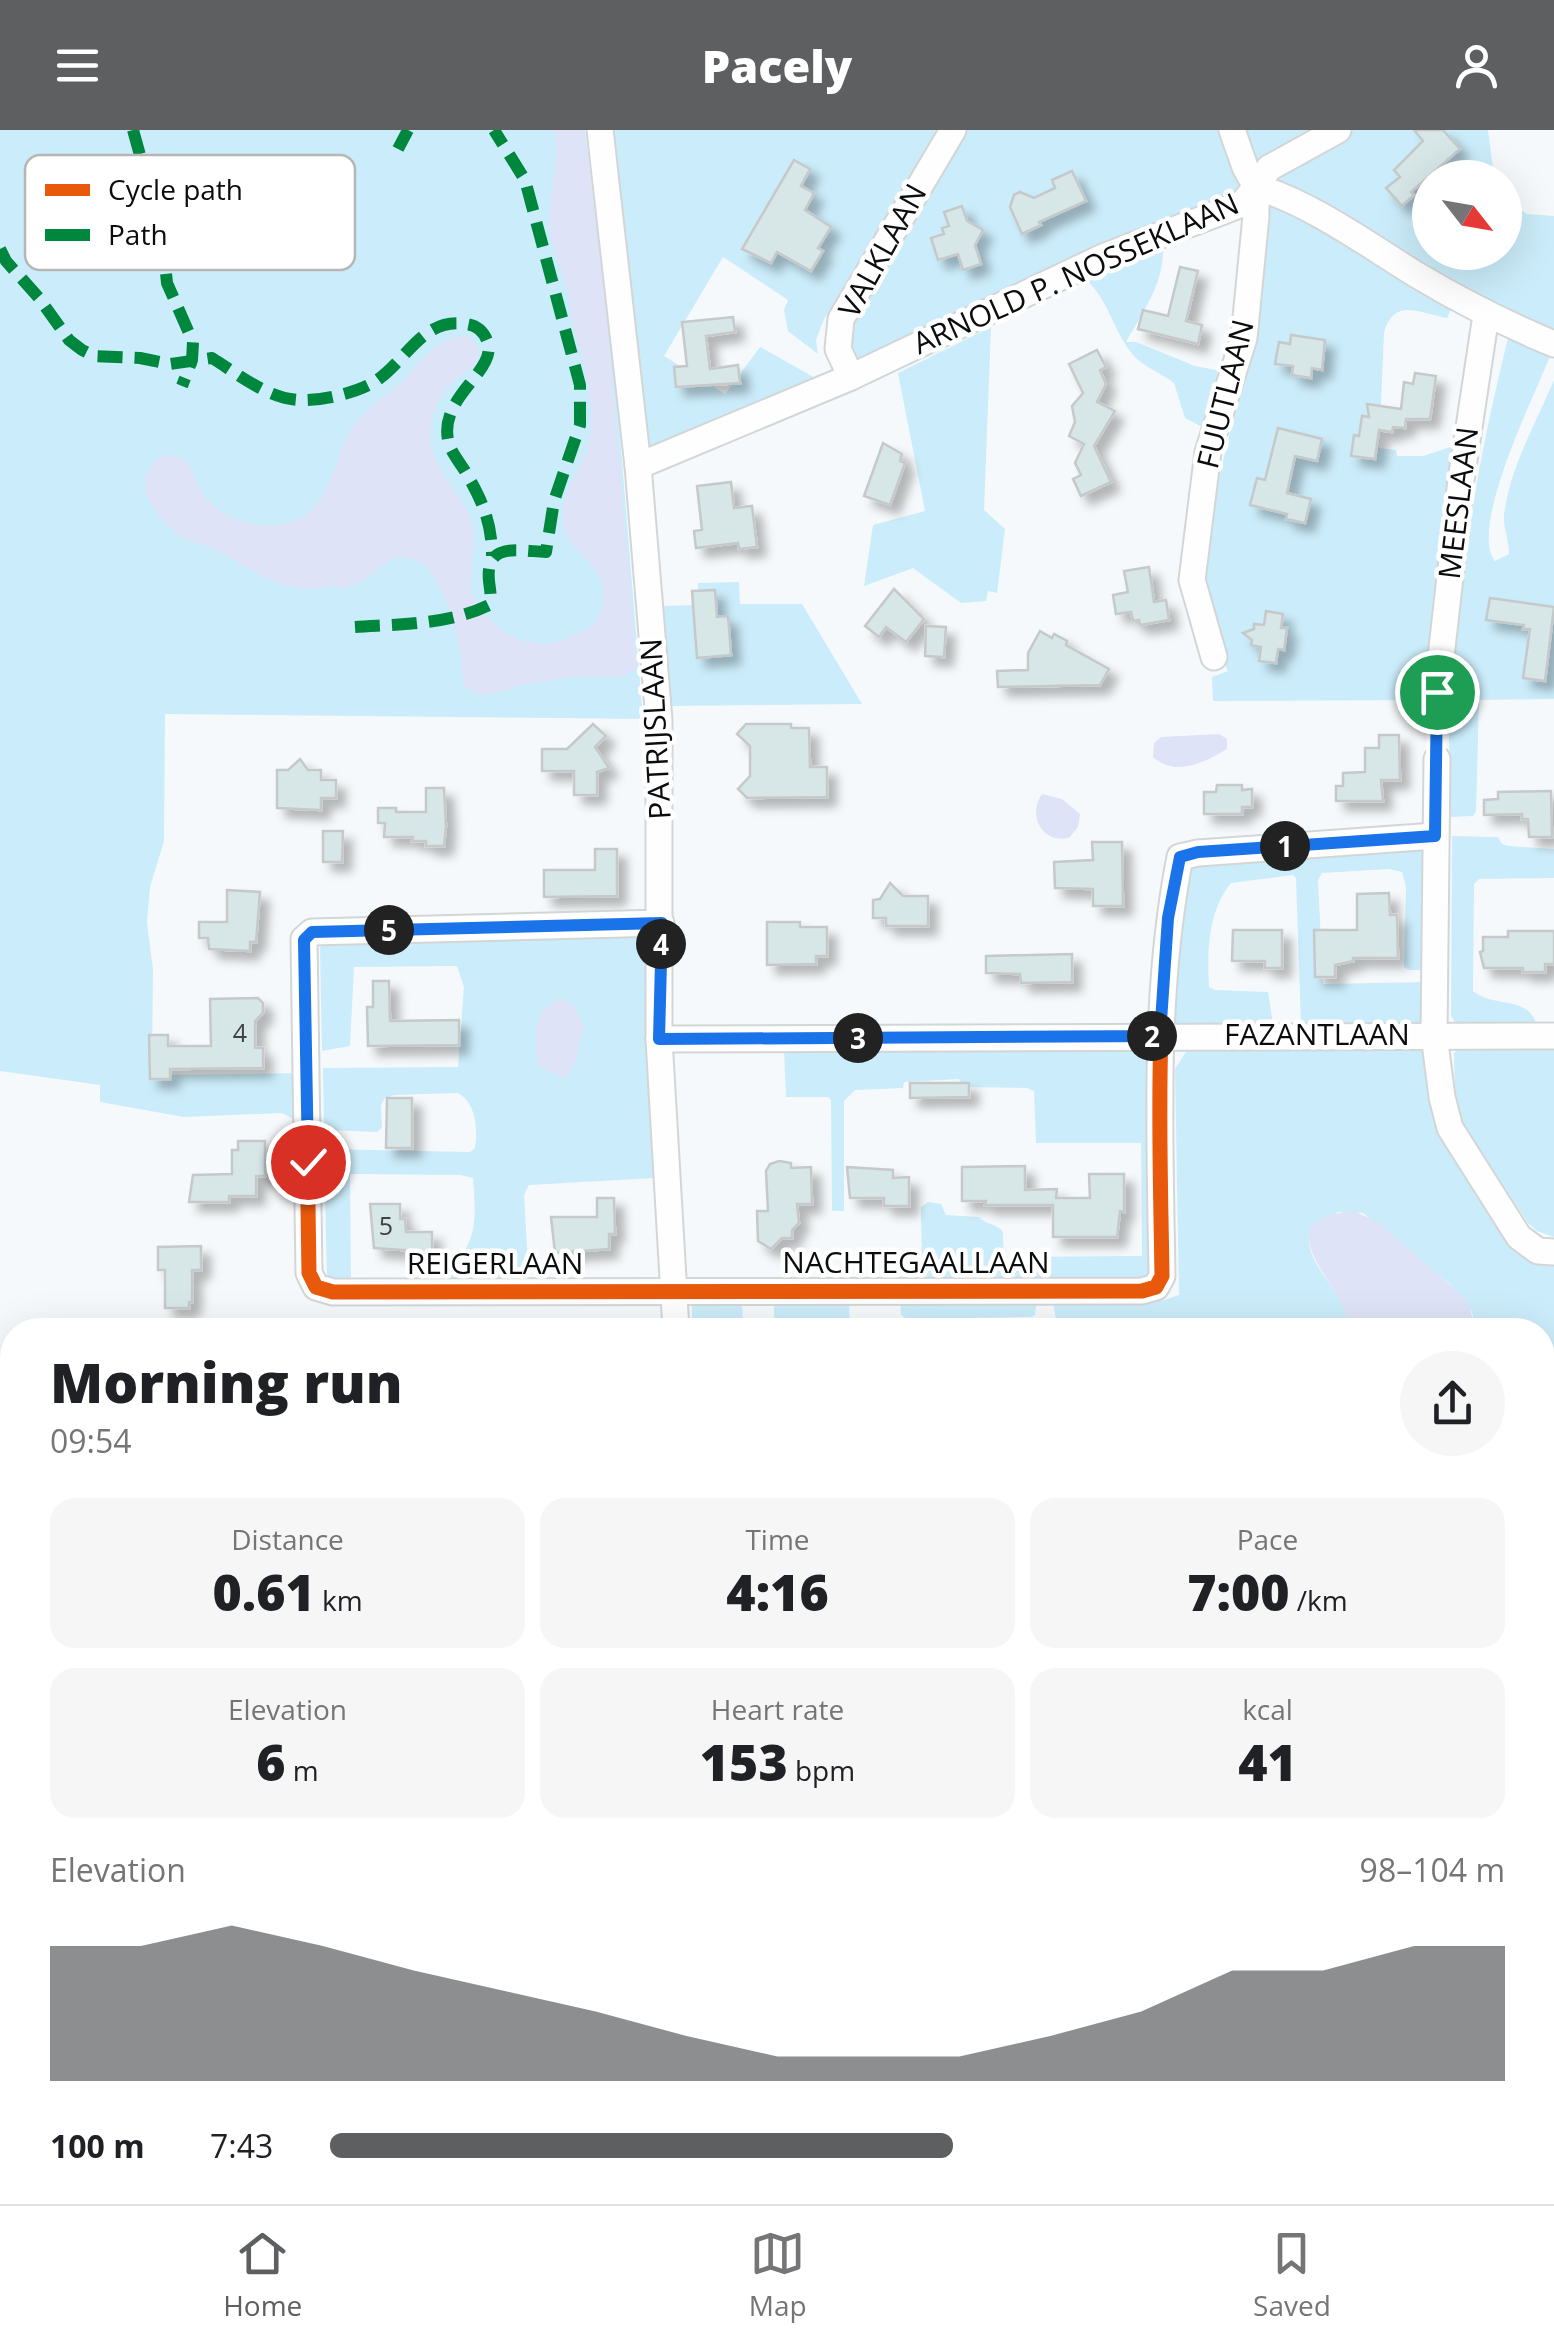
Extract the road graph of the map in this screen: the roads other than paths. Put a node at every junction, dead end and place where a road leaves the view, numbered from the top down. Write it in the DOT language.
graph roads {
  1 [pos="600,130"];
  2 [pos="953,130"];
  3 [pos="1232,130"];
  4 [pos="1338,130"];
  5 [pos="1256,187"];
  6 [pos="1486,315"];
  7 [pos="1554,344"];
  8 [pos="851,377"];
  9 [pos="638,466"];
  10 [pos="1214,658"];
  11 [pos="1437,692"];
  12 [pos="1436,759"];
  13 [pos="1435,836"];
  14 [pos="662,923"];
  15 [pos="1434,1035"];
  16 [pos="1160,1036"];
  17 [pos="1554,1036"];
  18 [pos="659,1039"];
  19 [pos="1554,1252"];
  20 [pos="676,1290"];
  21 [pos="676,1318"];
  1 -- 9 [label="street, PATRIJSLAAN"];
  2 -- 8 [label="street, VALKLAAN"];
  3 -- 5 [label="street"];
  4 -- 5 [label="street"];
  5 -- 6 [label="street, ARNOLD P. NOSSEKLAAN"];
  5 -- 8 [label="street, ARNOLD P. NOSSEKLAAN"];
  5 -- 10 [label="street, FUUTLAAN"];
  6 -- 7 [label="street, ARNOLD P. NOSSEKLAAN"];
  6 -- 11 [label="street, MEESLAAN"];
  8 -- 9 [label="street, ARNOLD P. NOSSEKLAAN"];
  9 -- 14 [label="street, PATRIJSLAAN"];
  12 -- 13 [label="street"];
  13 -- 15 [label="street"];
  13 -- 16 [label="street"];
  14 -- 18 [label="street, PATRIJSLAAN"];
  14 -- 20 [label="street, REIGERLAAN"];
  15 -- 16 [label="street, FAZANTLAAN"];
  15 -- 17 [label="street, FAZANTLAAN"];
  15 -- 19 [label="street"];
  16 -- 18 [label="street, FAZANTLAAN"];
  16 -- 20 [label="street, NACHTEGAALLAAN"];
  18 -- 20 [label="street, PATRIJSLAAN"];
  20 -- 21 [label="street, PATRIJSLAAN"];
}
